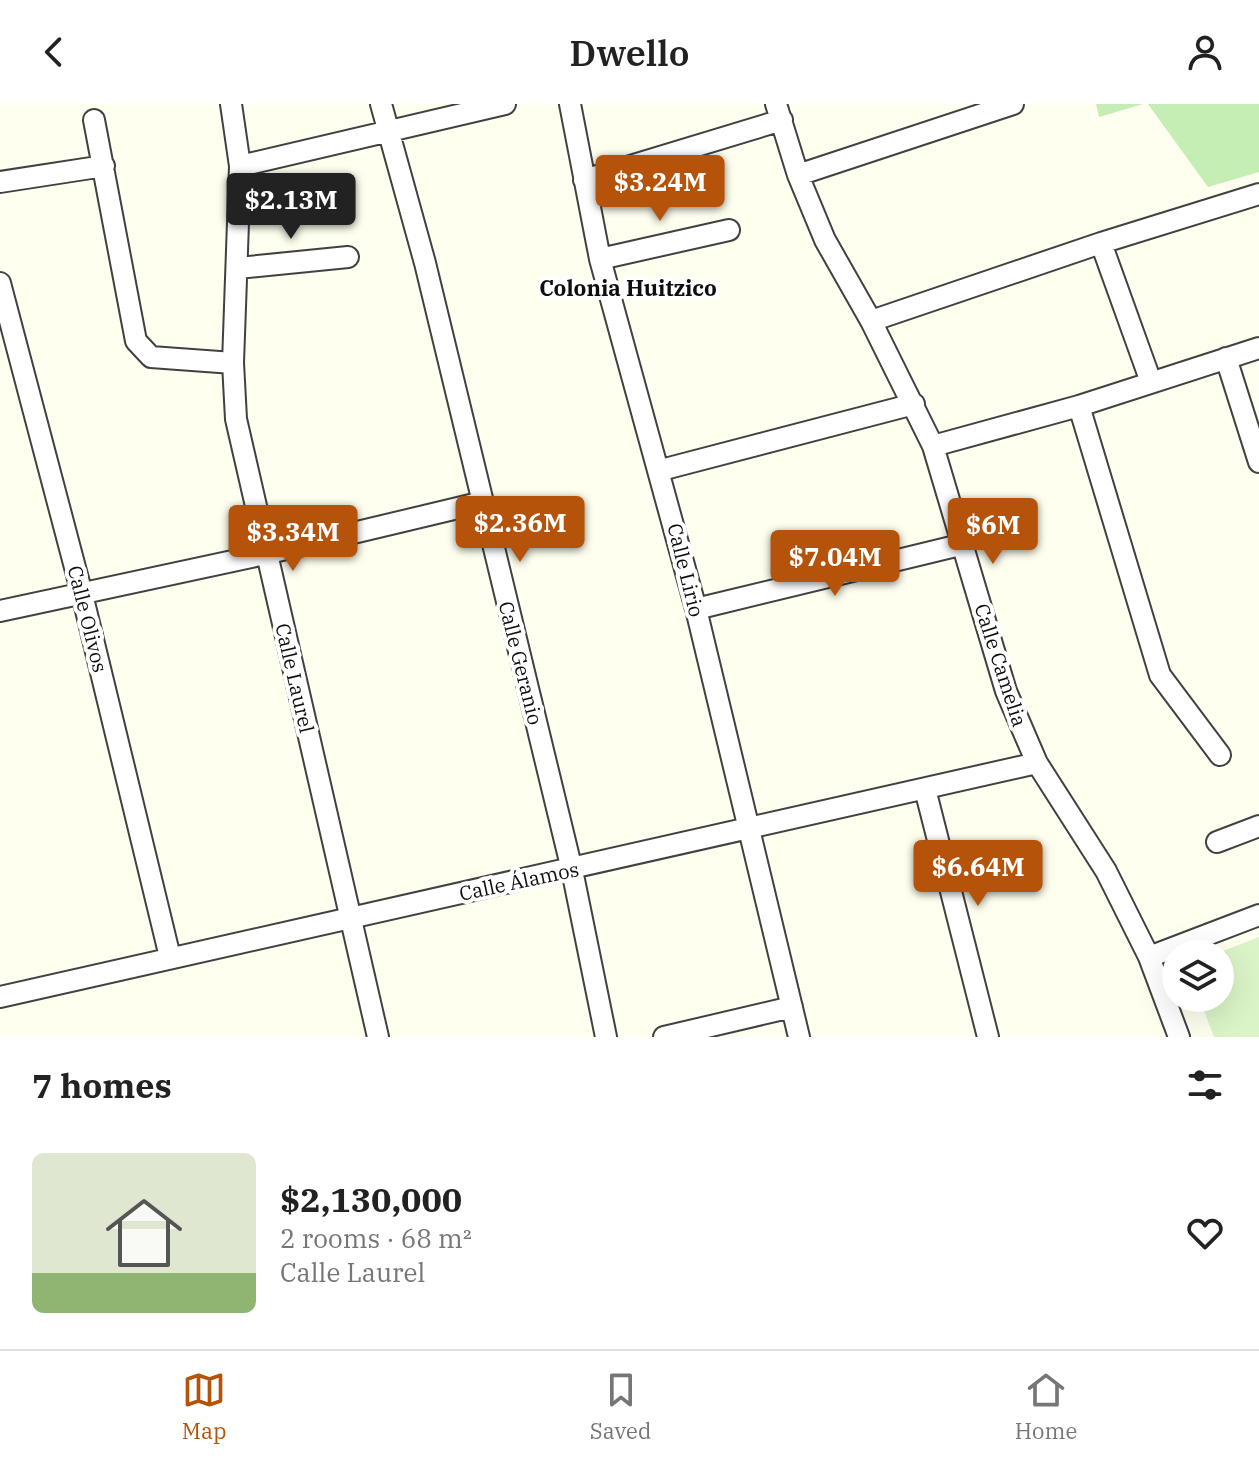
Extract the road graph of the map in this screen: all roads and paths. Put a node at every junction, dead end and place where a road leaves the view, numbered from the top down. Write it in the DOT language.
graph roads {
  1 [pos="231,104"];
  2 [pos="381,104"];
  3 [pos="505,104"];
  4 [pos="570,104"];
  5 [pos="1013,104"];
  6 [pos="779,112"];
  7 [pos="94,120"];
  8 [pos="389,133"];
  9 [pos="104,166"];
  10 [pos="240,166"];
  11 [pos="798,175"];
  12 [pos="584,180"];
  13 [pos="0,182"];
  14 [pos="1259,194"];
  15 [pos="729,230"];
  16 [pos="1101,243"];
  17 [pos="348,257"];
  18 [pos="600,259"];
  19 [pos="238,268"];
  20 [pos="0,283"];
  21 [pos="4,312"];
  22 [pos="871,321"];
  23 [pos="1259,348"];
  24 [pos="1226,358"];
  25 [pos="233,363"];
  26 [pos="1151,382"];
  27 [pos="914,404"];
  28 [pos="1079,406"];
  29 [pos="933,446"];
  30 [pos="1259,462"];
  31 [pos="661,470"];
  32 [pos="483,502"];
  33 [pos="964,544"];
  34 [pos="265,554"];
  35 [pos="82,594"];
  36 [pos="696,609"];
  37 [pos="0,611"];
  38 [pos="1220,755"];
  39 [pos="1037,763"];
  40 [pos="925,789"];
  41 [pos="1259,826"];
  42 [pos="746,829"];
  43 [pos="1217,842"];
  44 [pos="572,870"];
  45 [pos="1259,915"];
  46 [pos="351,918"];
  47 [pos="170,957"];
  48 [pos="1149,957"];
  49 [pos="0,997"];
  50 [pos="792,1007"];
  51 [pos="378,1037"];
  52 [pos="606,1037"];
  53 [pos="664,1037"];
  54 [pos="799,1037"];
  55 [pos="988,1037"];
  56 [pos="1179,1037"];
  1 -- 10 [label="street, Calle Laurel"];
  2 -- 8 [label="street, Calle Geranio"];
  3 -- 8 [label="street"];
  4 -- 12 [label="street, Calle Lirio"];
  5 -- 11 [label="street"];
  6 -- 11 [label="street, Calle Camelia"];
  6 -- 12 [label="street"];
  7 -- 9 [label="street"];
  8 -- 10 [label="street"];
  8 -- 32 [label="street, Calle Geranio"];
  9 -- 13 [label="street"];
  9 -- 25 [label="street"];
  10 -- 19 [label="street, Calle Laurel"];
  11 -- 22 [label="street, Calle Camelia"];
  12 -- 18 [label="street, Calle Lirio"];
  14 -- 16 [label="street"];
  15 -- 18 [label="street"];
  16 -- 22 [label="street"];
  16 -- 26 [label="street"];
  17 -- 19 [label="street"];
  18 -- 31 [label="street, Calle Lirio"];
  19 -- 25 [label="street, Calle Laurel"];
  20 -- 21 [label="street, Calle Olivos"];
  21 -- 35 [label="street, Calle Olivos"];
  22 -- 27 [label="street, Calle Camelia"];
  23 -- 24 [label="street"];
  24 -- 26 [label="street"];
  24 -- 30 [label="street"];
  25 -- 34 [label="street, Calle Laurel"];
  26 -- 28 [label="street"];
  27 -- 29 [label="street, Calle Camelia"];
  27 -- 31 [label="street"];
  28 -- 29 [label="street"];
  28 -- 38 [label="street"];
  29 -- 33 [label="street, Calle Camelia"];
  31 -- 36 [label="street, Calle Lirio"];
  32 -- 34 [label="street"];
  32 -- 44 [label="street, Calle Geranio"];
  33 -- 36 [label="street"];
  33 -- 39 [label="street, Calle Camelia"];
  34 -- 35 [label="street"];
  34 -- 46 [label="street, Calle Laurel"];
  35 -- 37 [label="street"];
  35 -- 47 [label="street, Calle Olivos"];
  36 -- 42 [label="street, Calle Lirio"];
  39 -- 40 [label="street, Calle Álamos"];
  39 -- 48 [label="street, Calle Camelia"];
  40 -- 42 [label="street, Calle Álamos"];
  40 -- 55 [label="street"];
  41 -- 43 [label="street"];
  42 -- 44 [label="street, Calle Álamos"];
  42 -- 50 [label="street, Calle Lirio"];
  44 -- 46 [label="street, Calle Álamos"];
  44 -- 52 [label="street, Calle Geranio"];
  45 -- 48 [label="street"];
  46 -- 47 [label="street, Calle Álamos"];
  46 -- 51 [label="street, Calle Laurel"];
  47 -- 49 [label="street, Calle Álamos"];
  48 -- 56 [label="street, Calle Camelia"];
  50 -- 53 [label="street"];
  50 -- 54 [label="street, Calle Lirio"];
}
